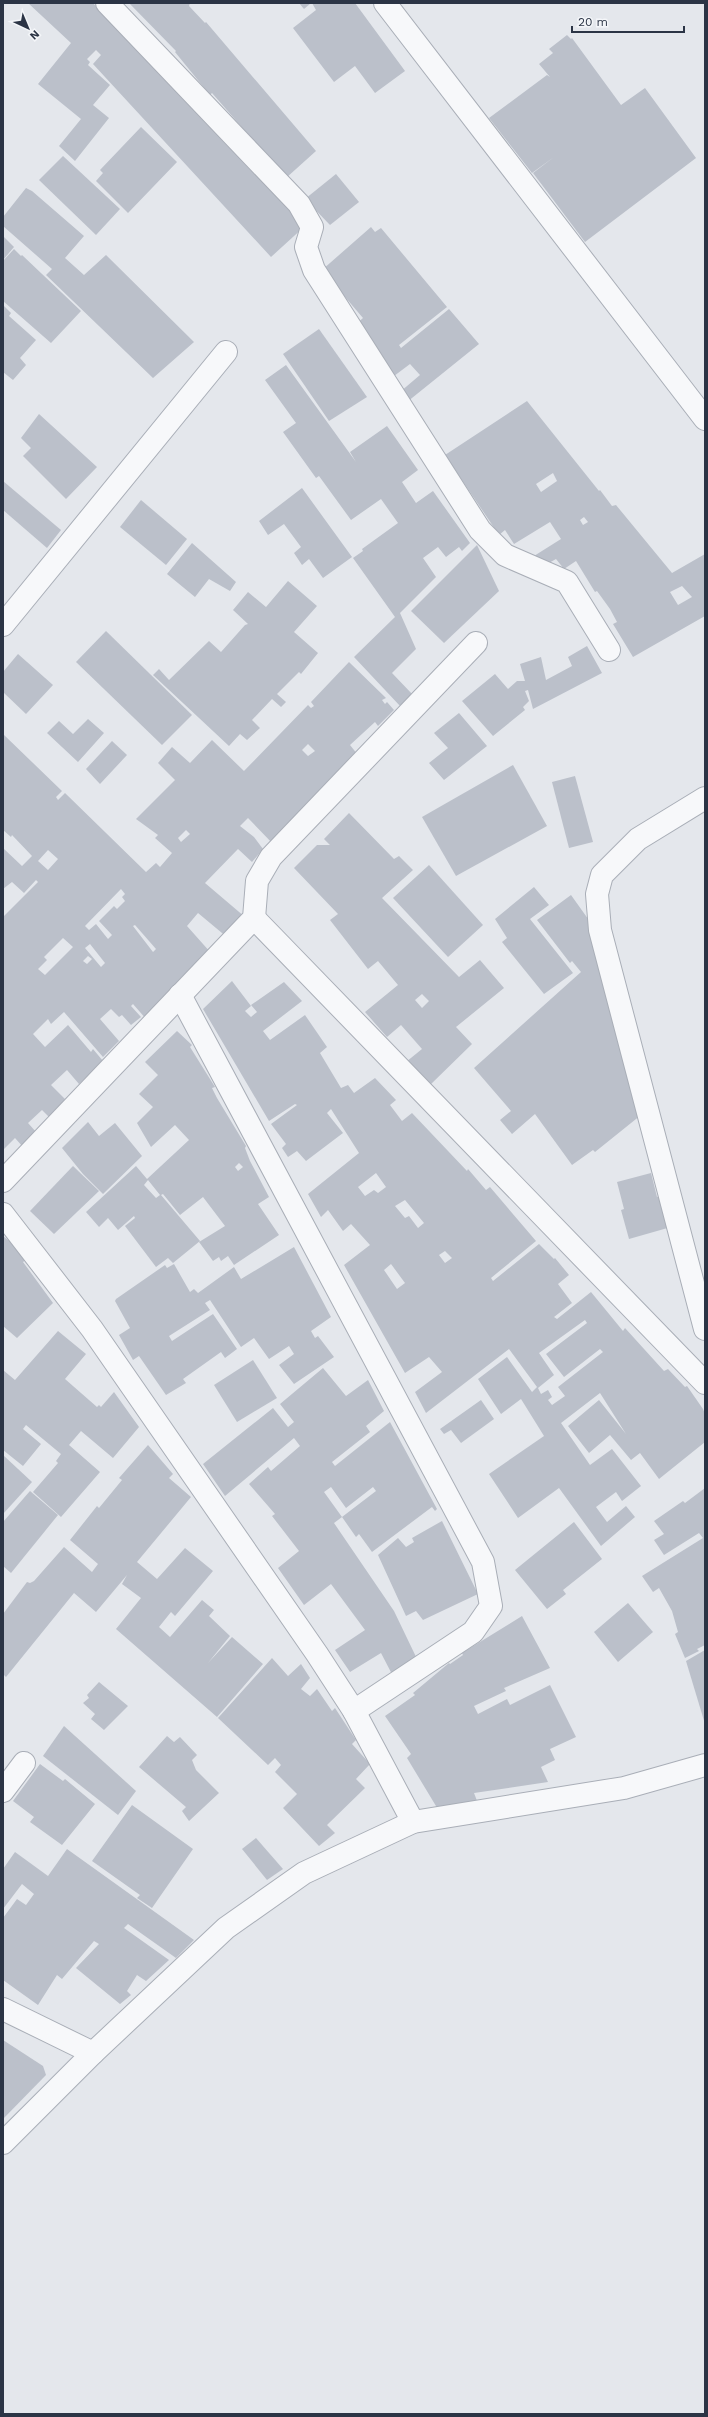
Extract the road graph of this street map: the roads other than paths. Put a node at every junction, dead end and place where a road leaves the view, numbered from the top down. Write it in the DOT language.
graph roads {
  1 [pos="107,3"];
  2 [pos="385,3"];
  3 [pos="226,352"];
  4 [pos="705,418"];
  5 [pos="3,625"];
  6 [pos="476,643"];
  7 [pos="610,650"];
  8 [pos="705,798"];
  9 [pos="254,918"];
  10 [pos="180,995"];
  11 [pos="3,1181"];
  12 [pos="3,1214"];
  13 [pos="705,1329"];
  14 [pos="705,1383"];
  15 [pos="354,1711"];
  16 [pos="24,1763"];
  17 [pos="705,1766"];
  18 [pos="3,1791"];
  19 [pos="414,1822"];
  20 [pos="3,2009"];
  21 [pos="93,2053"];
  22 [pos="3,2143"];
  1 -- 7 [label="street"];
  2 -- 4 [label="street"];
  3 -- 5 [label="street"];
  6 -- 9 [label="street"];
  8 -- 13 [label="street"];
  9 -- 10 [label="street"];
  9 -- 14 [label="street"];
  10 -- 11 [label="street"];
  10 -- 15 [label="street"];
  12 -- 15 [label="street"];
  15 -- 19 [label="street"];
  16 -- 18 [label="street"];
  17 -- 19 [label="street"];
  19 -- 21 [label="street"];
  20 -- 21 [label="street"];
  21 -- 22 [label="street"];
}
